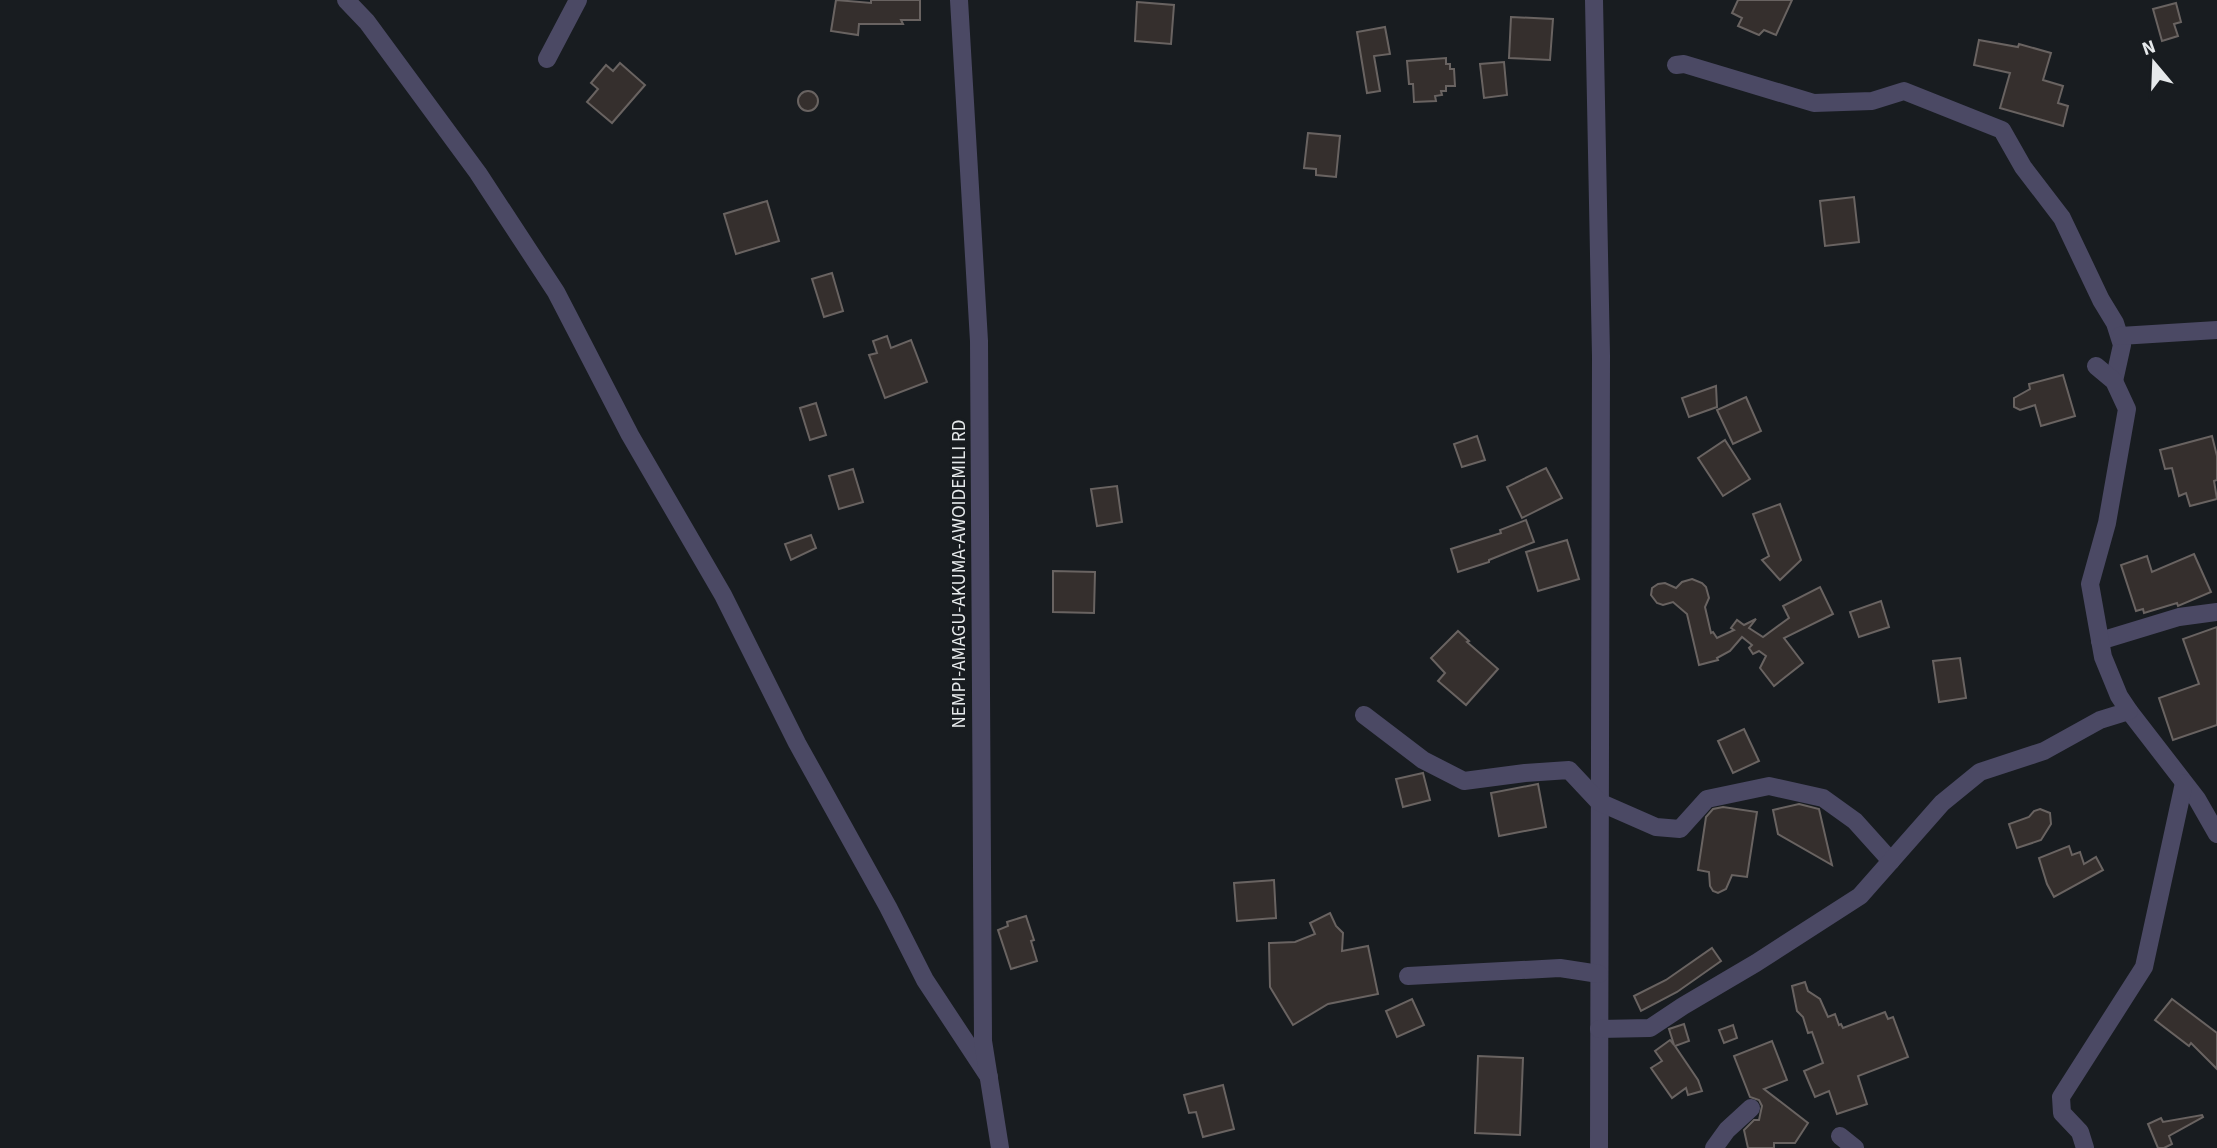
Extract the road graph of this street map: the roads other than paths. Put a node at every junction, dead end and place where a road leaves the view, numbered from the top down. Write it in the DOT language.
graph roads {
  1 [pos="346,0"];
  2 [pos="578,0"];
  3 [pos="959,0"];
  4 [pos="1594,0"];
  5 [pos="547,59"];
  6 [pos="1676,65"];
  7 [pos="2217,330"];
  8 [pos="2120,336"];
  9 [pos="2096,366"];
  10 [pos="2114,381"];
  11 [pos="2217,612"];
  12 [pos="2100,641"];
  13 [pos="2129,711"];
  14 [pos="1364,715"];
  15 [pos="2184,783"];
  16 [pos="1599,802"];
  17 [pos="2217,834"];
  18 [pos="1891,861"];
  19 [pos="1599,974"];
  20 [pos="1408,976"];
  21 [pos="1599,1029"];
  22 [pos="989,1077"];
  23 [pos="1751,1108"];
  24 [pos="1840,1136"];
  25 [pos="1000,1148"];
  26 [pos="1599,1148"];
  27 [pos="1714,1148"];
  28 [pos="1855,1148"];
  29 [pos="2085,1148"];
  1 -- 22 [label="street"];
  2 -- 5 [label="street"];
  3 -- 22 [label="street, NEMPI-AMAGU-AKUMA-AWOIDEMILI RD"];
  4 -- 16 [label="street"];
  6 -- 8 [label="street"];
  7 -- 8 [label="street"];
  8 -- 10 [label="street"];
  9 -- 10 [label="street"];
  10 -- 12 [label="street"];
  11 -- 12 [label="street"];
  12 -- 13 [label="street"];
  13 -- 15 [label="street"];
  13 -- 18 [label="street"];
  14 -- 16 [label="street"];
  15 -- 17 [label="street"];
  15 -- 29 [label="street"];
  16 -- 18 [label="street"];
  16 -- 19 [label="street"];
  18 -- 21 [label="street"];
  19 -- 20 [label="street"];
  19 -- 21 [label="street"];
  21 -- 26 [label="street"];
  22 -- 25 [label="street, NEMPI-AMAGU-AKUMA-AWOIDEMILI RD"];
  23 -- 27 [label="street"];
  24 -- 28 [label="street"];
}
